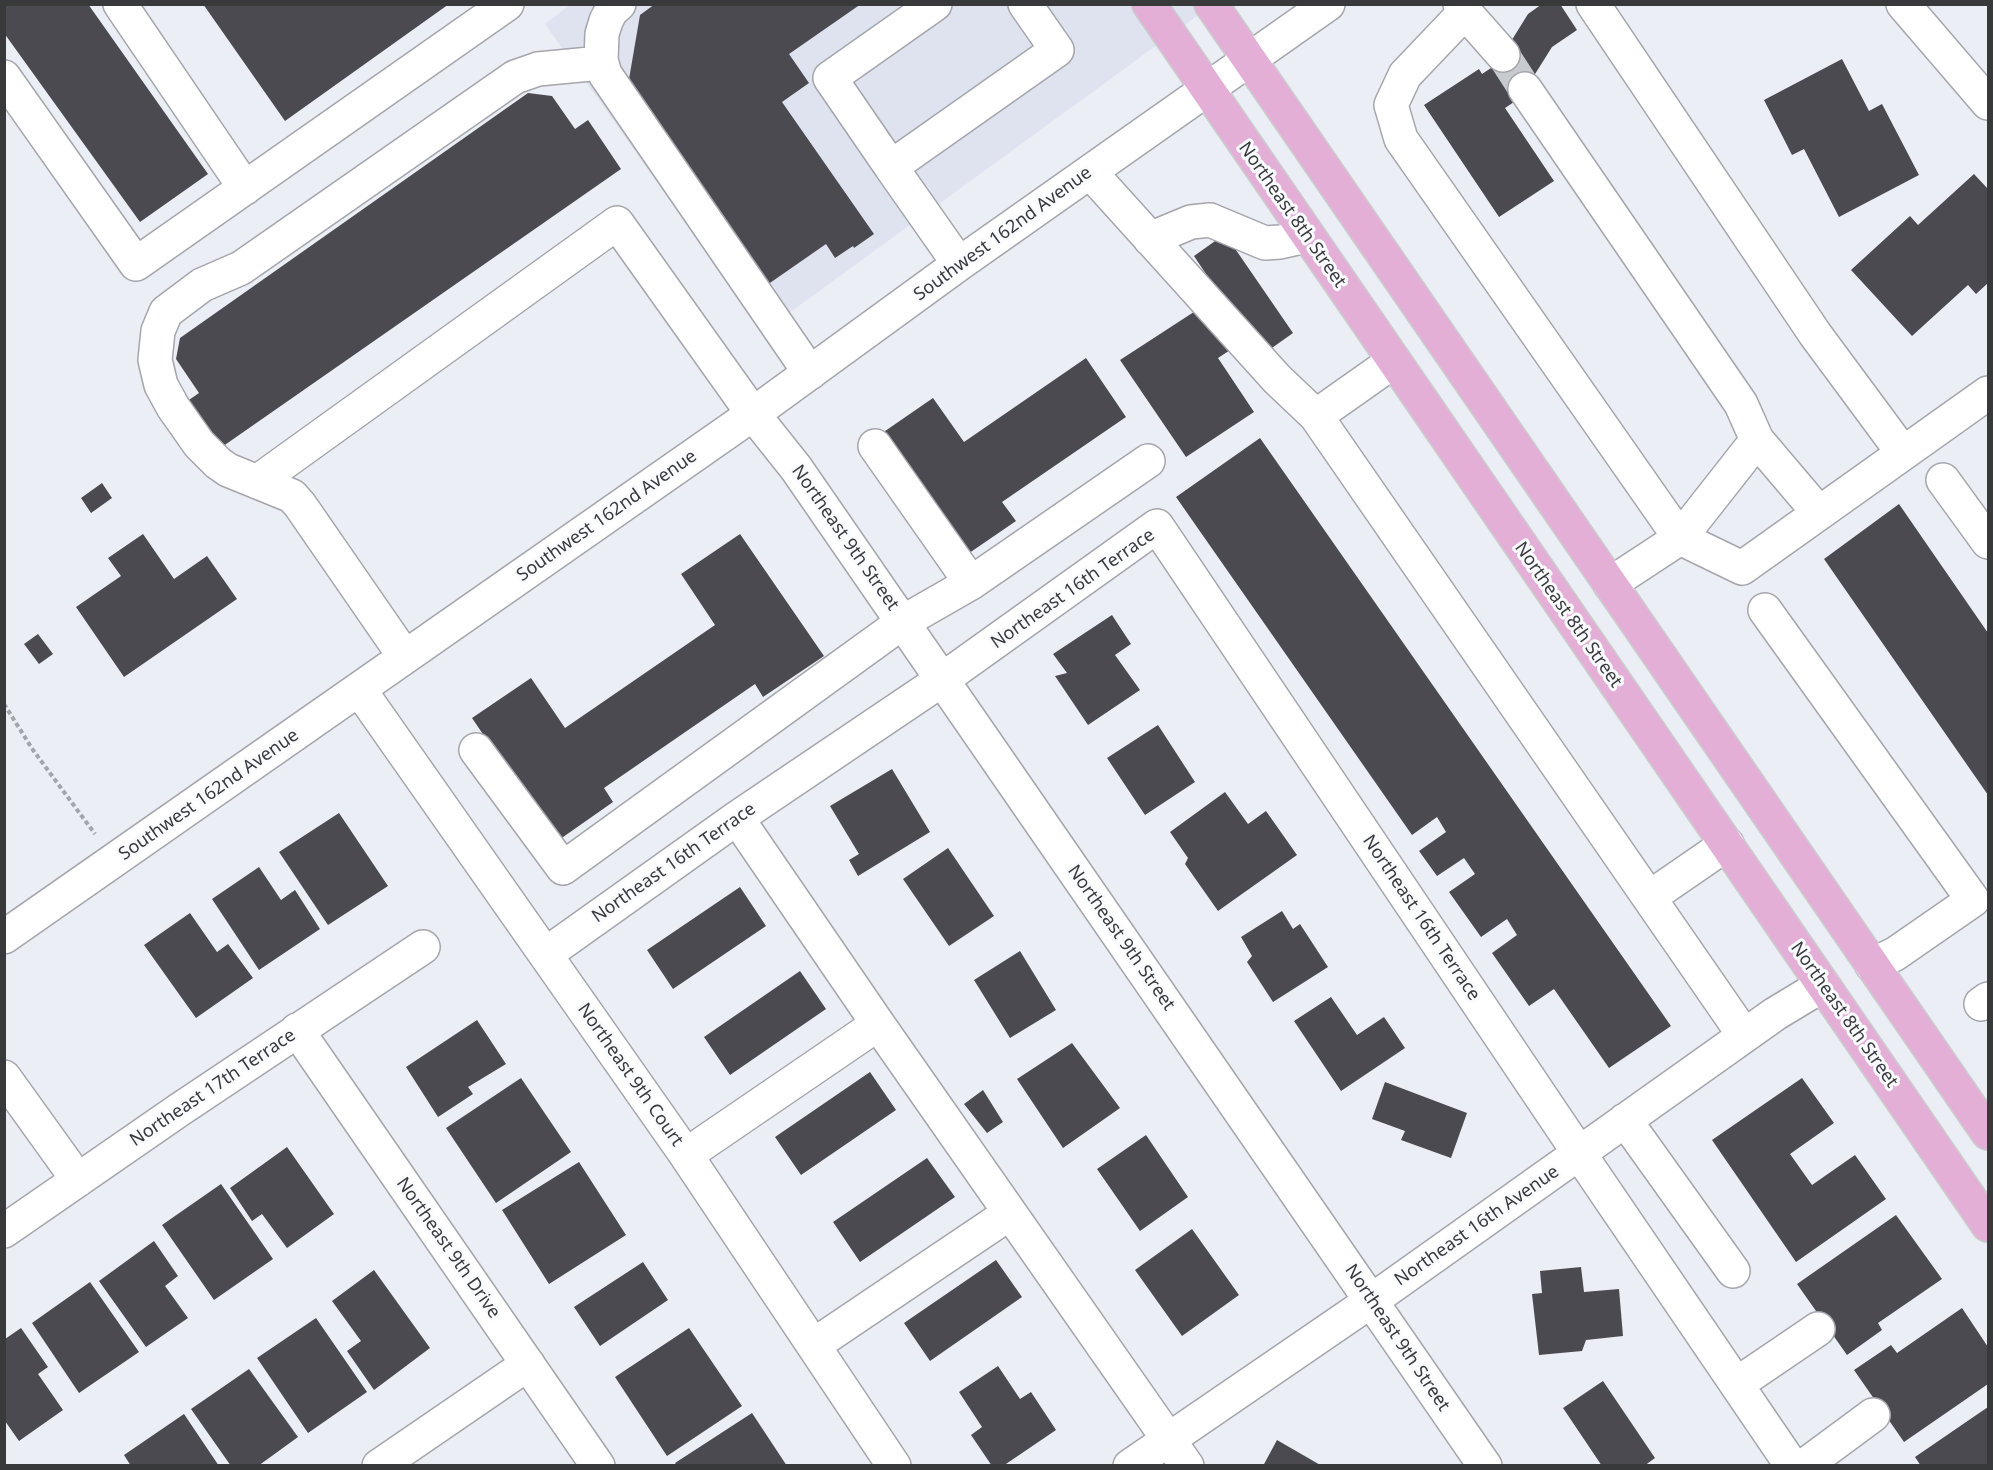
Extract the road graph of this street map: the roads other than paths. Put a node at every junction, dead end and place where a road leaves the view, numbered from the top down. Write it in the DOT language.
graph roads {
  1 [pos="120,4"];
  2 [pos="507,4"];
  3 [pos="619,4"];
  4 [pos="935,4"];
  5 [pos="1025,4"];
  6 [pos="1149,4"];
  7 [pos="1211,4"];
  8 [pos="1328,4"];
  9 [pos="1593,4"];
  10 [pos="1903,4"];
  11 [pos="1462,8"];
  12 [pos="1503,55"];
  13 [pos="1249,59"];
  14 [pos="602,63"];
  15 [pos="4,77"];
  16 [pos="1206,89"];
  17 [pos="1525,89"];
  18 [pos="1989,103"];
  19 [pos="891,167"];
  20 [pos="1090,172"];
  21 [pos="245,188"];
  22 [pos="1307,236"];
  23 [pos="1150,239"];
  24 [pos="959,264"];
  25 [pos="1394,362"];
  26 [pos="810,373"];
  27 [pos="1989,393"];
  28 [pos="753,414"];
  29 [pos="1317,416"];
  30 [pos="1757,440"];
  31 [pos="875,446"];
  32 [pos="1903,453"];
  33 [pos="1148,461"];
  34 [pos="1943,480"];
  35 [pos="257,482"];
  36 [pos="1819,513"];
  37 [pos="1680,538"];
  38 [pos="1989,542"];
  39 [pos="971,583"];
  40 [pos="1610,584"];
  41 [pos="1765,610"];
  42 [pos="903,622"];
  43 [pos="405,657"];
  44 [pos="943,679"];
  45 [pos="359,689"];
  46 [pos="476,750"];
  47 [pos="737,818"];
  48 [pos="1727,844"];
  49 [pos="1650,897"];
  50 [pos="1984,904"];
  51 [pos="4,937"];
  52 [pos="423,947"];
  53 [pos="546,954"];
  54 [pos="1872,965"];
  55 [pos="1823,985"];
  56 [pos="878,1024"];
  57 [pos="297,1030"];
  58 [pos="1744,1035"];
  59 [pos="4,1077"];
  60 [pos="1625,1120"];
  61 [pos="1989,1133"];
  62 [pos="1579,1154"];
  63 [pos="686,1155"];
  64 [pos="78,1180"];
  65 [pos="1010,1213"];
  66 [pos="1989,1224"];
  67 [pos="4,1231"];
  68 [pos="1733,1271"];
  69 [pos="1371,1300"];
  70 [pos="1818,1329"];
  71 [pos="814,1345"];
  72 [pos="528,1364"];
  73 [pos="1737,1384"];
  74 [pos="1873,1415"];
  75 [pos="1169,1439"];
  76 [pos="379,1466"];
  77 [pos="598,1466"];
  78 [pos="894,1466"];
  79 [pos="1130,1466"];
  80 [pos="1187,1466"];
  81 [pos="1485,1466"];
  82 [pos="1792,1466"];
  83 [pos="1804,1466"];
  1 -- 21 [label="street"];
  2 -- 21 [label="street"];
  3 -- 14 [label="street"];
  4 -- 19 [label="street"];
  5 -- 19 [label="street"];
  6 -- 16 [label="main road, Northeast 8th Street"];
  7 -- 13 [label="main road"];
  8 -- 13 [label="street, Southwest 162nd Avenue"];
  9 -- 32 [label="street"];
  10 -- 18 [label="street"];
  11 -- 12 [label="street"];
  11 -- 37 [label="street"];
  13 -- 16 [label="street, Southwest 162nd Avenue"];
  13 -- 40 [label="main road"];
  14 -- 26 [label="street"];
  14 -- 35 [label="street"];
  15 -- 21 [label="street"];
  16 -- 20 [label="street, Southwest 162nd Avenue"];
  16 -- 22 [label="main road, Northeast 8th Street"];
  17 -- 30 [label="street"];
  19 -- 24 [label="street"];
  20 -- 23 [label="street"];
  20 -- 24 [label="street, Southwest 162nd Avenue"];
  22 -- 23 [label="street"];
  22 -- 25 [label="main road, Northeast 8th Street"];
  23 -- 29 [label="street"];
  24 -- 26 [label="street, Southwest 162nd Avenue"];
  25 -- 29 [label="street"];
  25 -- 48 [label="main road, Northeast 8th Street"];
  26 -- 28 [label="street, Southwest 162nd Avenue"];
  27 -- 32 [label="street"];
  28 -- 35 [label="street, Northeast 9th Street"];
  28 -- 42 [label="street, Northeast 9th Street"];
  28 -- 43 [label="street, Southwest 162nd Avenue"];
  29 -- 49 [label="street"];
  30 -- 36 [label="street"];
  30 -- 37 [label="street"];
  31 -- 39 [label="street"];
  32 -- 36 [label="street"];
  33 -- 39 [label="street"];
  34 -- 38 [label="street"];
  35 -- 43 [label="street"];
  36 -- 37 [label="street"];
  37 -- 40 [label="street"];
  39 -- 42 [label="street"];
  40 -- 54 [label="main road"];
  41 -- 50 [label="street"];
  42 -- 44 [label="street, Northeast 9th Street"];
  42 -- 46 [label="street"];
  43 -- 45 [label="street, Southwest 162nd Avenue"];
  44 -- 47 [label="street, Northeast 16th Terrace"];
  44 -- 62 [label="street, Northeast 16th Terrace"];
  44 -- 69 [label="street, Northeast 9th Street"];
  45 -- 51 [label="street, Southwest 162nd Avenue"];
  45 -- 53 [label="street, Northeast 9th Court"];
  47 -- 53 [label="street, Northeast 16th Terrace"];
  47 -- 56 [label="street"];
  48 -- 49 [label="street"];
  48 -- 55 [label="main road, Northeast 8th Street"];
  49 -- 58 [label="street"];
  50 -- 54 [label="street"];
  52 -- 57 [label="street, Northeast 17th Terrace"];
  53 -- 63 [label="street, Northeast 9th Court"];
  54 -- 55 [label="main road"];
  54 -- 61 [label="main road"];
  55 -- 58 [label="street, Northeast 16th Avenue"];
  55 -- 66 [label="main road, Northeast 8th Street"];
  56 -- 63 [label="street"];
  56 -- 65 [label="street"];
  57 -- 64 [label="street, Northeast 17th Terrace"];
  57 -- 72 [label="street, Northeast 9th Drive"];
  58 -- 60 [label="street, Northeast 16th Avenue"];
  59 -- 64 [label="street"];
  60 -- 62 [label="street, Northeast 16th Avenue"];
  60 -- 68 [label="street"];
  62 -- 69 [label="street, Northeast 16th Avenue"];
  62 -- 73 [label="street"];
  63 -- 71 [label="street, Northeast 9th Court"];
  64 -- 67 [label="street, Northeast 17th Terrace"];
  65 -- 71 [label="street"];
  65 -- 75 [label="street"];
  69 -- 75 [label="street, Northeast 16th Avenue"];
  69 -- 81 [label="street, Northeast 9th Street"];
  70 -- 73 [label="street"];
  71 -- 78 [label="street, Northeast 9th Court"];
  72 -- 76 [label="street"];
  72 -- 77 [label="street, Northeast 9th Drive"];
  73 -- 82 [label="street"];
  74 -- 83 [label="street"];
  75 -- 79 [label="street, Northeast 16th Avenue"];
  75 -- 80 [label="street"];
}
